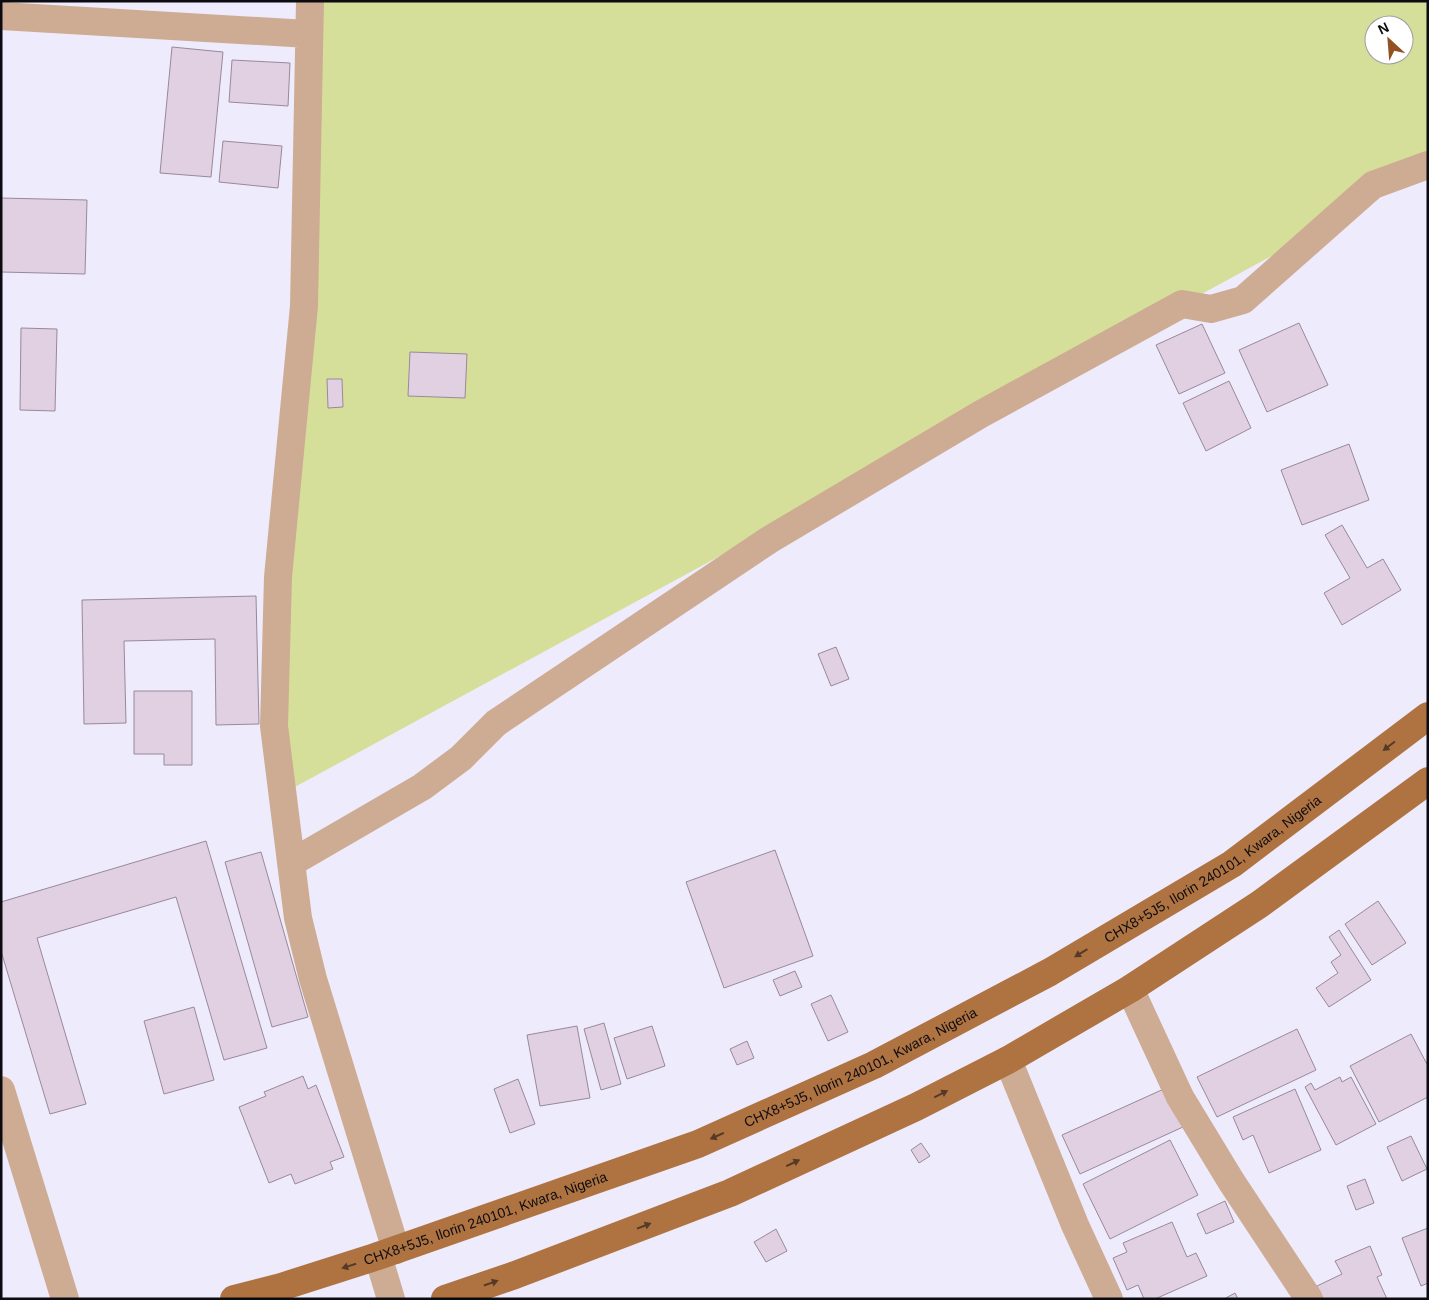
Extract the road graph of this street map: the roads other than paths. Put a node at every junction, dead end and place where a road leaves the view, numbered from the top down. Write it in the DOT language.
graph roads {
  1 [pos="310,1"];
  2 [pos="1,16"];
  3 [pos="308,34"];
  4 [pos="1428,165"];
  5 [pos="1428,716"];
  6 [pos="1428,781"];
  7 [pos="291,863"];
  8 [pos="1130,989"];
  9 [pos="1008,1060"];
  10 [pos="1,1090"];
  11 [pos="387,1253"];
  12 [pos="66,1299"];
  13 [pos="234,1299"];
  14 [pos="391,1299"];
  15 [pos="445,1299"];
  16 [pos="1109,1299"];
  17 [pos="1309,1299"];
  1 -- 3 [label="street"];
  2 -- 3 [label="street"];
  3 -- 7 [label="street"];
  4 -- 7 [label="street"];
  5 -- 11 [label="main road, CHX8+5J5, Ilorin 240101, Kwara, Nigeria, one-way"];
  6 -- 8 [label="main road"];
  7 -- 11 [label="street"];
  8 -- 9 [label="main road"];
  8 -- 17 [label="street"];
  15 -- 9 [label="main road, one-way"];
  9 -- 16 [label="street"];
  10 -- 12 [label="street"];
  11 -- 13 [label="main road, CHX8+5J5, Ilorin 240101, Kwara, Nigeria, one-way"];
  11 -- 14 [label="street"];
}
